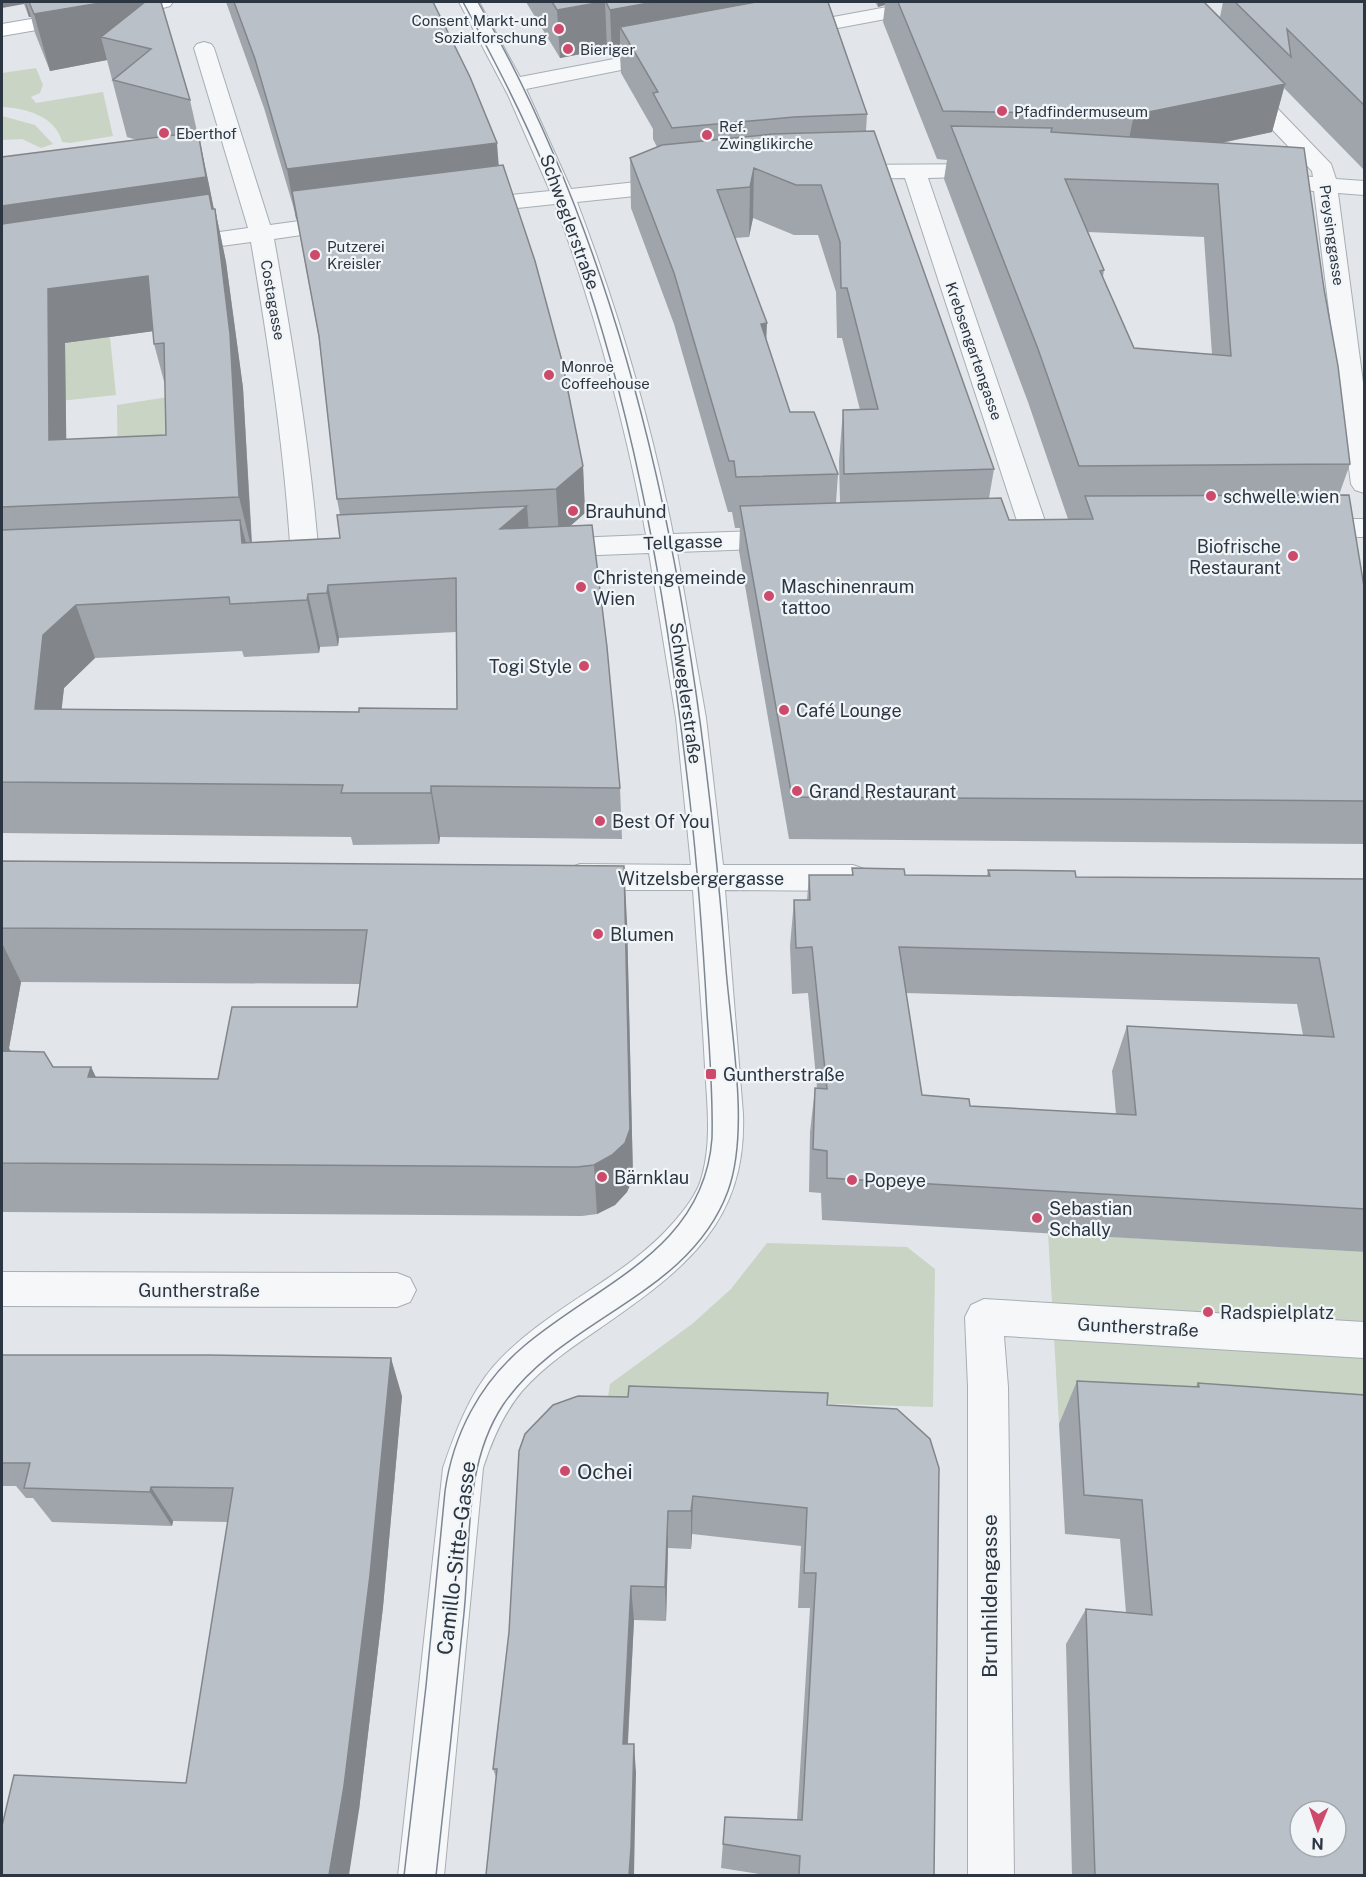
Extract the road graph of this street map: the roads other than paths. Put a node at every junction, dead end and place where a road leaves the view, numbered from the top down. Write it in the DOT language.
graph roads {
  1 [pos="163,2"];
  2 [pos="469,2"];
  3 [pos="944,2"];
  4 [pos="108,6"];
  5 [pos="2,30"];
  6 [pos="769,35"];
  7 [pos="204,48"];
  8 [pos="689,51"];
  9 [pos="1232,75"];
  10 [pos="514,85"];
  11 [pos="914,171"];
  12 [pos="1008,171"];
  13 [pos="823,172"];
  14 [pos="1238,178"];
  15 [pos="697,183"];
  16 [pos="1325,184"];
  17 [pos="1365,188"];
  18 [pos="563,195"];
  19 [pos="449,209"];
  20 [pos="367,219"];
  21 [pos="261,233"];
  22 [pos="155,248"];
  23 [pos="1356,349"];
  24 [pos="1365,484"];
  25 [pos="1282,528"];
  26 [pos="1365,528"];
  27 [pos="1034,531"];
  28 [pos="811,538"];
  29 [pos="662,543"];
  30 [pos="521,550"];
  31 [pos="306,560"];
  32 [pos="550,877"];
  33 [pos="708,877"];
  34 [pos="886,878"];
  35 [pos="2,1289"];
  36 [pos="397,1290"];
  37 [pos="609,1300"];
  38 [pos="984,1317"];
  39 [pos="1365,1340"];
  40 [pos="421,1875"];
  41 [pos="991,1875"];
  1 -- 4 [label="main road"];
  2 -- 10 [label="street, Schweglerstraße"];
  3 -- 6 [label="street"];
  4 -- 5 [label="main road"];
  7 -- 21 [label="street, Costagasse"];
  8 -- 10 [label="street"];
  9 -- 16 [label="street, Preysinggasse"];
  10 -- 18 [label="street, Schweglerstraße"];
  11 -- 12 [label="street"];
  11 -- 13 [label="street"];
  11 -- 27 [label="street, Krebsengartengasse"];
  14 -- 16 [label="street"];
  15 -- 18 [label="street"];
  16 -- 17 [label="street"];
  16 -- 23 [label="street, Preysinggasse"];
  18 -- 19 [label="street"];
  18 -- 29 [label="street, Schweglerstraße"];
  20 -- 21 [label="street"];
  21 -- 22 [label="street"];
  21 -- 31 [label="street, Costagasse"];
  23 -- 24 [label="street, Preysinggasse"];
  25 -- 26 [label="street"];
  28 -- 29 [label="street, Tellgasse"];
  29 -- 30 [label="street, Tellgasse"];
  29 -- 33 [label="street, Schweglerstraße"];
  32 -- 33 [label="street, Witzelsbergergasse"];
  33 -- 34 [label="street, Witzelsbergergasse"];
  33 -- 37 [label="street, Schweglerstraße"];
  35 -- 36 [label="street, Guntherstraße"];
  37 -- 40 [label="street, Camillo-Sitte-Gasse"];
  38 -- 39 [label="street, Guntherstraße"];
  38 -- 41 [label="street, Brunhildengasse"];
}
